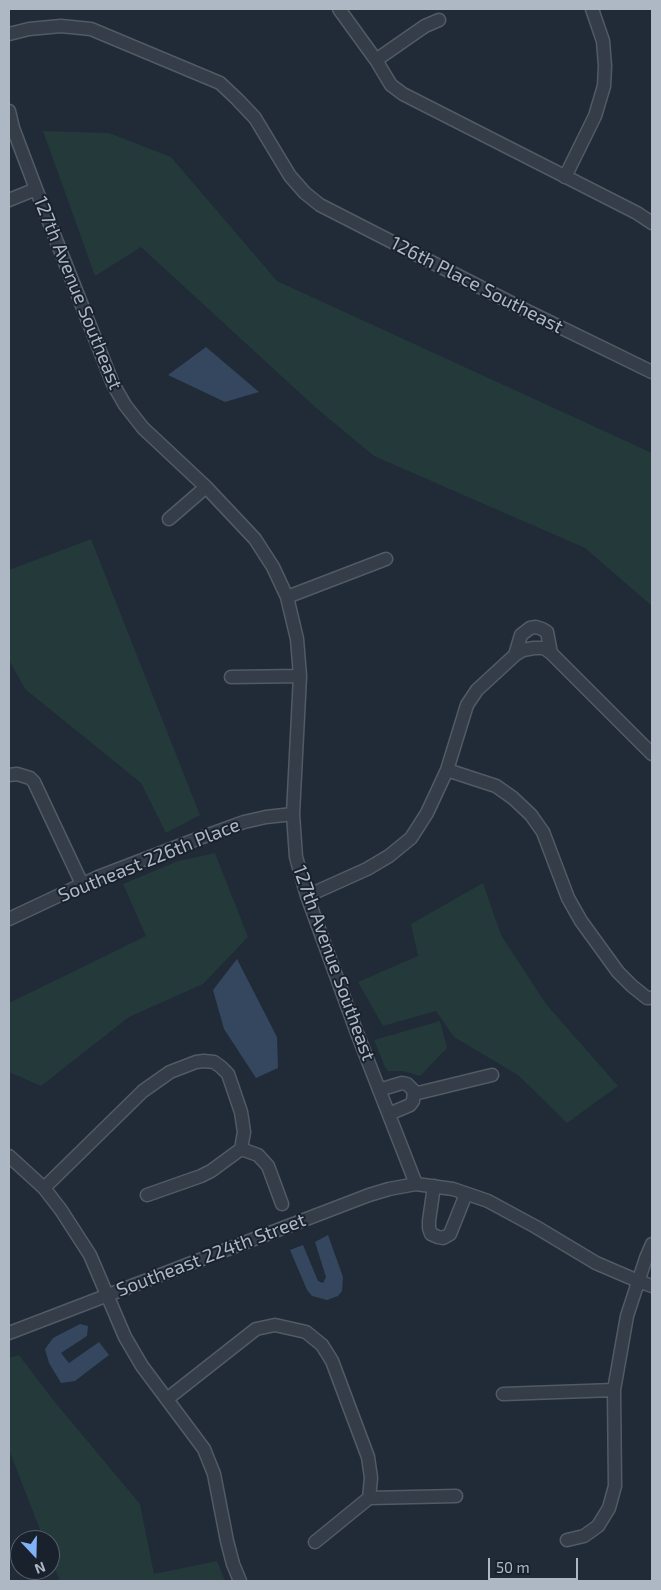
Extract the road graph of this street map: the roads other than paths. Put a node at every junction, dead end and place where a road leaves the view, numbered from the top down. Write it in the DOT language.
graph roads {
  1 [pos="339,9"];
  2 [pos="592,9"];
  3 [pos="439,20"];
  4 [pos="9,34"];
  5 [pos="376,60"];
  6 [pos="9,111"];
  7 [pos="565,176"];
  8 [pos="36,189"];
  9 [pos="9,200"];
  10 [pos="652,223"];
  11 [pos="652,372"];
  12 [pos="206,487"];
  13 [pos="169,519"];
  14 [pos="386,559"];
  15 [pos="287,597"];
  16 [pos="551,653"];
  17 [pos="515,655"];
  18 [pos="300,676"];
  19 [pos="231,677"];
  20 [pos="652,754"];
  21 [pos="447,770"];
  22 [pos="9,775"];
  23 [pos="293,814"];
  24 [pos="82,884"];
  25 [pos="307,896"];
  26 [pos="9,919"];
  27 [pos="650,998"];
  28 [pos="492,1075"];
  29 [pos="380,1090"];
  30 [pos="414,1094"];
  31 [pos="389,1114"];
  32 [pos="241,1149"];
  33 [pos="9,1156"];
  34 [pos="416,1184"];
  35 [pos="434,1186"];
  36 [pos="44,1188"];
  37 [pos="147,1194"];
  38 [pos="466,1194"];
  39 [pos="282,1204"];
  40 [pos="652,1244"];
  41 [pos="638,1281"];
  42 [pos="652,1286"];
  43 [pos="108,1295"];
  44 [pos="9,1333"];
  45 [pos="614,1390"];
  46 [pos="503,1394"];
  47 [pos="167,1399"];
  48 [pos="456,1496"];
  49 [pos="369,1498"];
  50 [pos="567,1540"];
  51 [pos="315,1542"];
  52 [pos="240,1581"];
  1 -- 5 [label="street"];
  2 -- 7 [label="street"];
  3 -- 5 [label="street"];
  4 -- 11 [label="street, 126th Place Southeast"];
  5 -- 7 [label="street"];
  6 -- 8 [label="street, 127th Avenue Southeast"];
  7 -- 10 [label="street"];
  8 -- 9 [label="street"];
  8 -- 12 [label="street, 127th Avenue Southeast"];
  12 -- 13 [label="street"];
  12 -- 15 [label="street, 127th Avenue Southeast"];
  14 -- 15 [label="street"];
  15 -- 18 [label="street, 127th Avenue Southeast"];
  16 -- 17 [label="street"];
  16 -- 17 [label="street"];
  16 -- 20 [label="street"];
  17 -- 21 [label="street"];
  18 -- 19 [label="street"];
  18 -- 23 [label="street, 127th Avenue Southeast"];
  21 -- 25 [label="street"];
  21 -- 27 [label="street"];
  22 -- 24 [label="street"];
  23 -- 24 [label="street, Southeast 226th Place"];
  23 -- 25 [label="street, 127th Avenue Southeast"];
  24 -- 26 [label="street, Southeast 226th Place"];
  25 -- 29 [label="street, 127th Avenue Southeast"];
  28 -- 30 [label="street"];
  29 -- 30 [label="street"];
  29 -- 31 [label="street, 127th Avenue Southeast"];
  30 -- 31 [label="street"];
  31 -- 34 [label="street, 127th Avenue Southeast"];
  32 -- 36 [label="street"];
  32 -- 37 [label="street"];
  32 -- 39 [label="street"];
  33 -- 36 [label="street"];
  34 -- 35 [label="street, Southeast 224th Street"];
  34 -- 43 [label="street, Southeast 224th Street"];
  35 -- 38 [label="street, Southeast 224th Street"];
  35 -- 38 [label="street"];
  36 -- 43 [label="street"];
  38 -- 41 [label="street, Southeast 224th Street"];
  40 -- 41 [label="street"];
  41 -- 42 [label="street, Southeast 224th Street"];
  41 -- 45 [label="street"];
  43 -- 44 [label="street, Southeast 224th Street"];
  43 -- 47 [label="street"];
  45 -- 46 [label="street"];
  45 -- 50 [label="street"];
  47 -- 49 [label="street"];
  47 -- 52 [label="street"];
  48 -- 49 [label="street"];
  49 -- 51 [label="street"];
}
